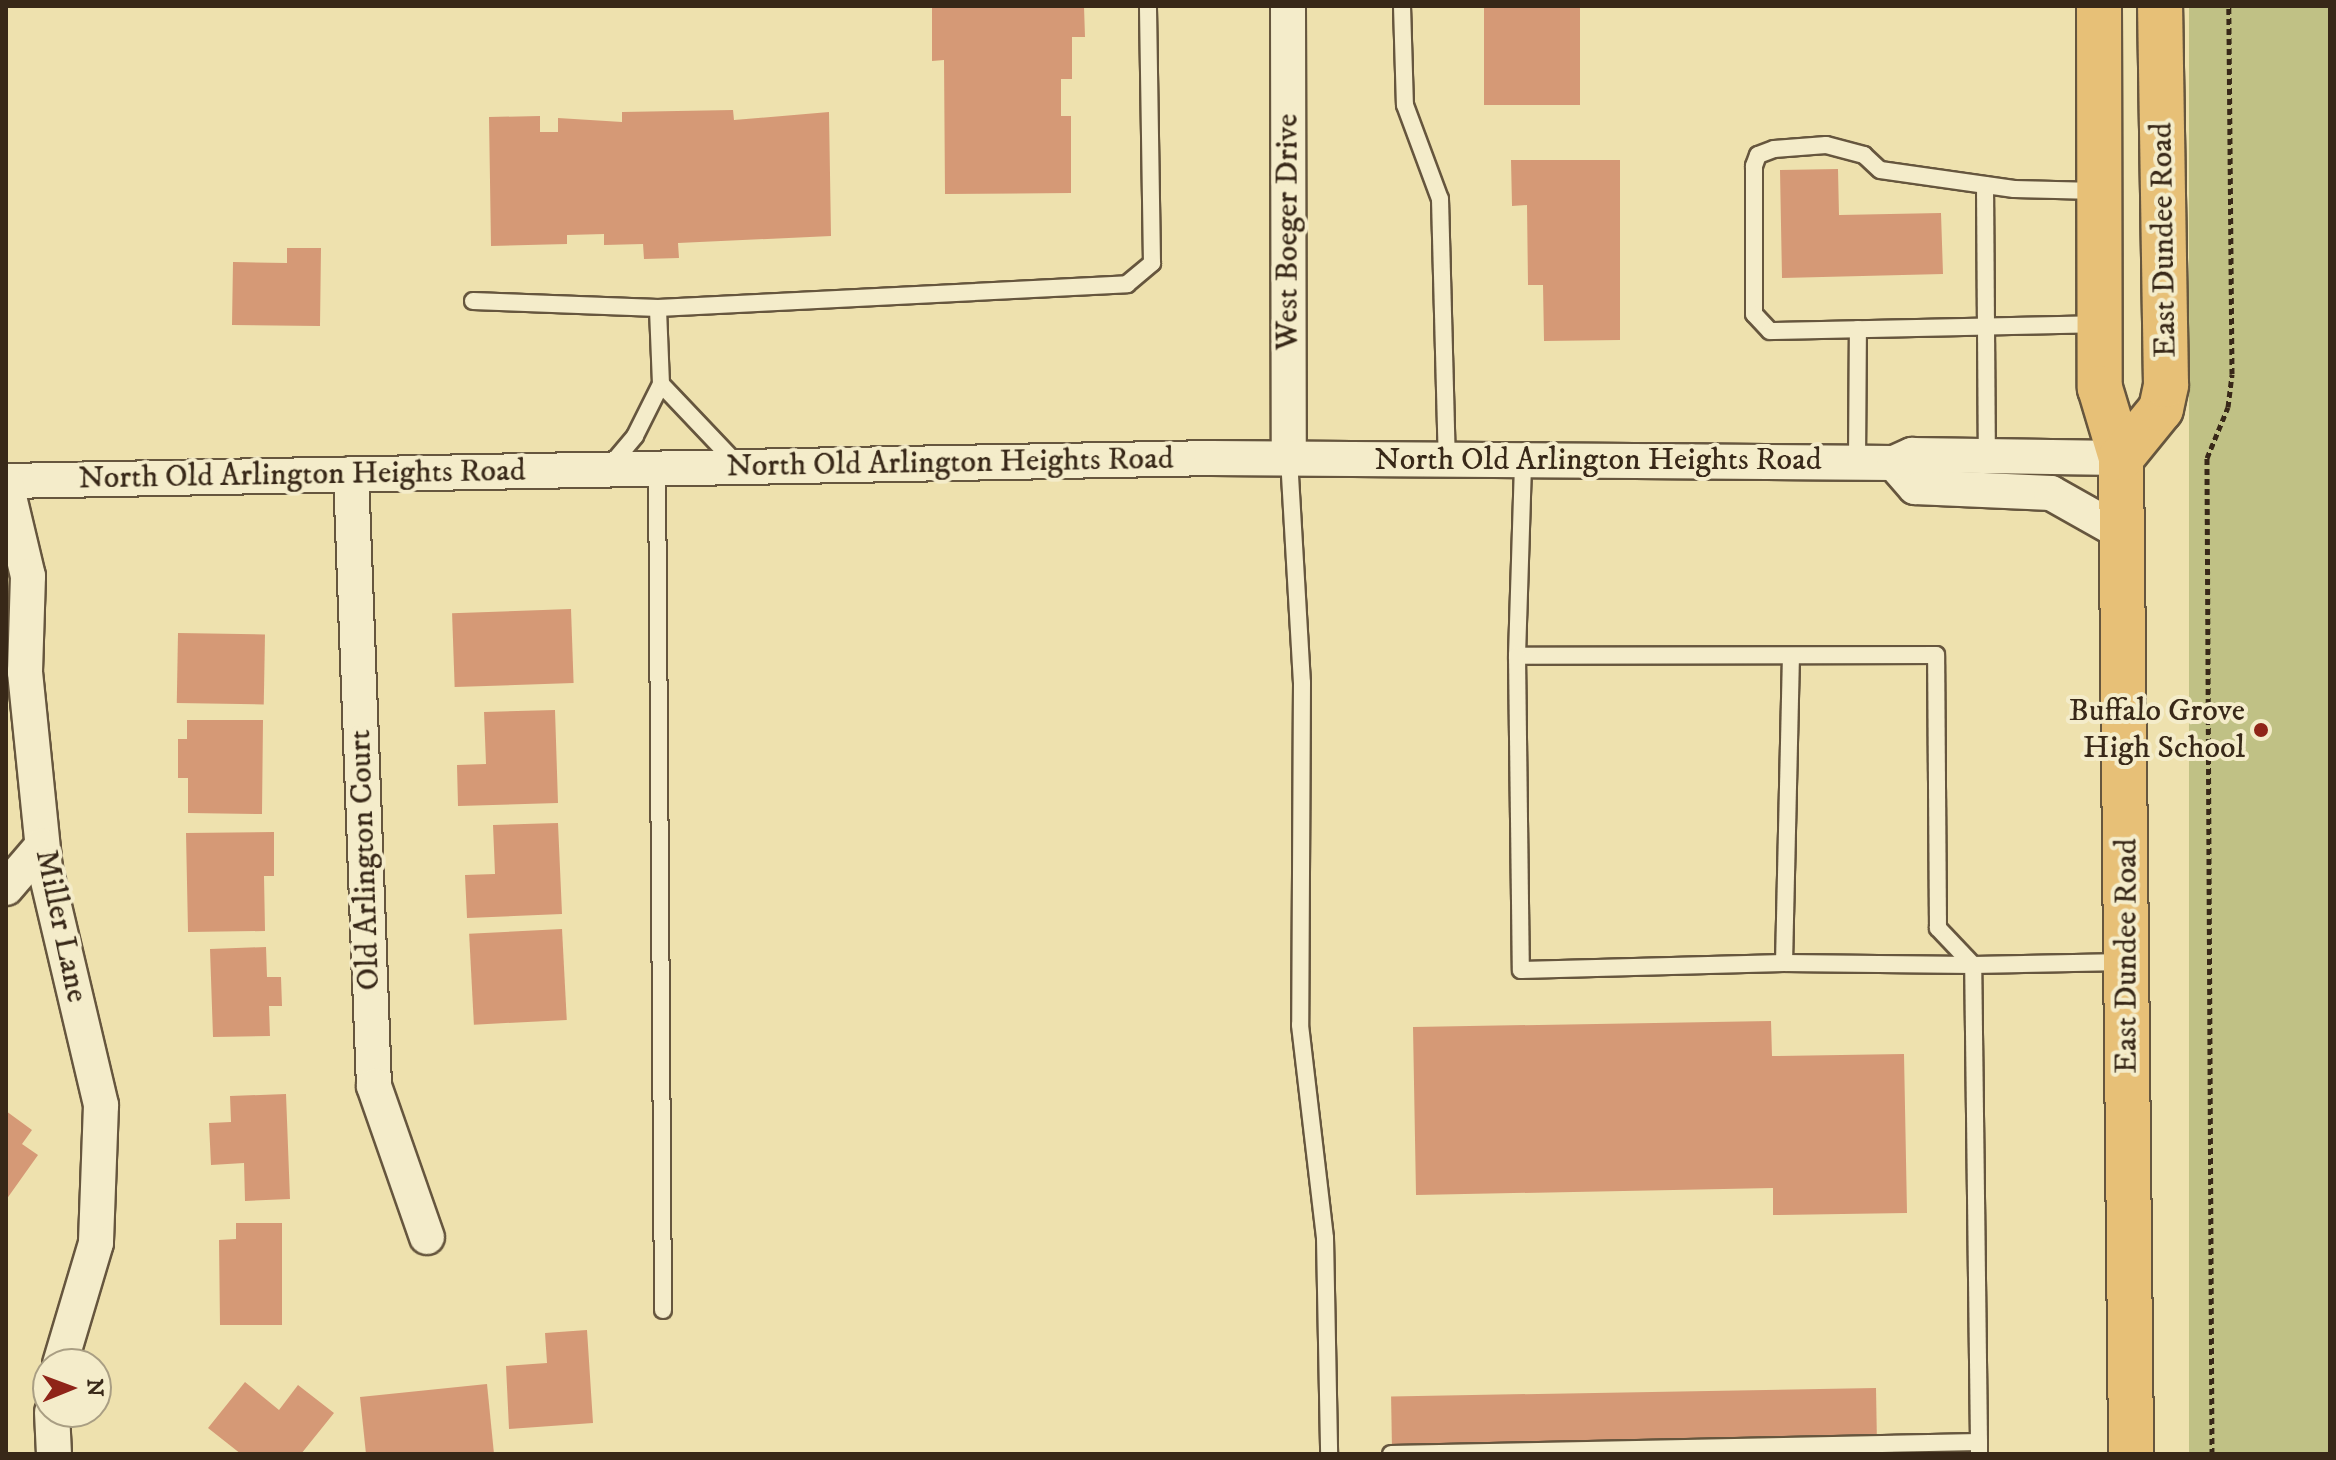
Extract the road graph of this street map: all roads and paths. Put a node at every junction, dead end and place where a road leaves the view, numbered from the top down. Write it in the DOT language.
graph roads {
  1 [pos="1148,6"];
  2 [pos="1288,6"];
  3 [pos="1402,6"];
  4 [pos="2099,6"];
  5 [pos="2160,6"];
  6 [pos="2229,6"];
  7 [pos="1985,185"];
  8 [pos="2098,191"];
  9 [pos="473,301"];
  10 [pos="658,308"];
  11 [pos="2099,324"];
  12 [pos="1988,326"];
  13 [pos="1858,329"];
  14 [pos="661,384"];
  15 [pos="1987,456"];
  16 [pos="1289,458"];
  17 [pos="2121,458"];
  18 [pos="1447,459"];
  19 [pos="1523,460"];
  20 [pos="1857,462"];
  21 [pos="1894,463"];
  22 [pos="743,468"];
  23 [pos="606,470"];
  24 [pos="657,470"];
  25 [pos="351,474"];
  26 [pos="6,482"];
  27 [pos="2122,533"];
  28 [pos="1517,656"];
  29 [pos="1791,656"];
  30 [pos="15,672"];
  31 [pos="42,846"];
  32 [pos="6,888"];
  33 [pos="2127,962"];
  34 [pos="1784,963"];
  35 [pos="1973,965"];
  36 [pos="427,1237"];
  37 [pos="663,1310"];
  38 [pos="65,1348"];
  39 [pos="53,1428"];
  40 [pos="1979,1448"];
  41 [pos="54,1454"];
  42 [pos="1329,1454"];
  43 [pos="1391,1454"];
  44 [pos="2131,1454"];
  45 [pos="2212,1454"];
  1 -- 10 [label="lane"];
  2 -- 16 [label="street, West Boeger Drive"];
  3 -- 18 [label="lane"];
  4 -- 8 [label="main road, East Dundee Road"];
  5 -- 17 [label="main road, East Dundee Road"];
  6 -- 45 [label="path"];
  7 -- 8 [label="lane"];
  7 -- 12 [label="lane"];
  7 -- 13 [label="lane"];
  8 -- 11 [label="main road, East Dundee Road"];
  9 -- 10 [label="lane"];
  10 -- 14 [label="lane"];
  11 -- 12 [label="lane"];
  11 -- 17 [label="main road, East Dundee Road"];
  12 -- 13 [label="lane"];
  12 -- 15 [label="lane"];
  13 -- 20 [label="lane"];
  14 -- 22 [label="lane"];
  14 -- 23 [label="lane"];
  15 -- 17 [label="street, North Old Arlington Heights Road"];
  15 -- 21 [label="street, North Old Arlington Heights Road"];
  16 -- 18 [label="street, North Old Arlington Heights Road"];
  16 -- 22 [label="street, North Old Arlington Heights Road"];
  16 -- 42 [label="lane"];
  17 -- 27 [label="main road, East Dundee Road"];
  18 -- 19 [label="street, North Old Arlington Heights Road"];
  19 -- 20 [label="street, North Old Arlington Heights Road"];
  19 -- 28 [label="lane"];
  20 -- 21 [label="street, North Old Arlington Heights Road"];
  21 -- 27 [label="street"];
  22 -- 24 [label="street, North Old Arlington Heights Road"];
  23 -- 24 [label="street, North Old Arlington Heights Road"];
  23 -- 25 [label="street, North Old Arlington Heights Road"];
  24 -- 37 [label="lane"];
  25 -- 26 [label="street, North Old Arlington Heights Road"];
  25 -- 36 [label="street, Old Arlington Court"];
  26 -- 30 [label="street, Miller Lane"];
  27 -- 33 [label="main road, East Dundee Road"];
  28 -- 29 [label="lane"];
  28 -- 34 [label="lane"];
  29 -- 34 [label="lane"];
  29 -- 35 [label="lane"];
  30 -- 31 [label="street, Miller Lane"];
  31 -- 32 [label="street"];
  31 -- 38 [label="street, Miller Lane"];
  33 -- 35 [label="lane"];
  33 -- 44 [label="main road, East Dundee Road"];
  34 -- 35 [label="lane"];
  35 -- 40 [label="lane"];
  39 -- 41 [label="street"];
  40 -- 43 [label="lane"];
}
